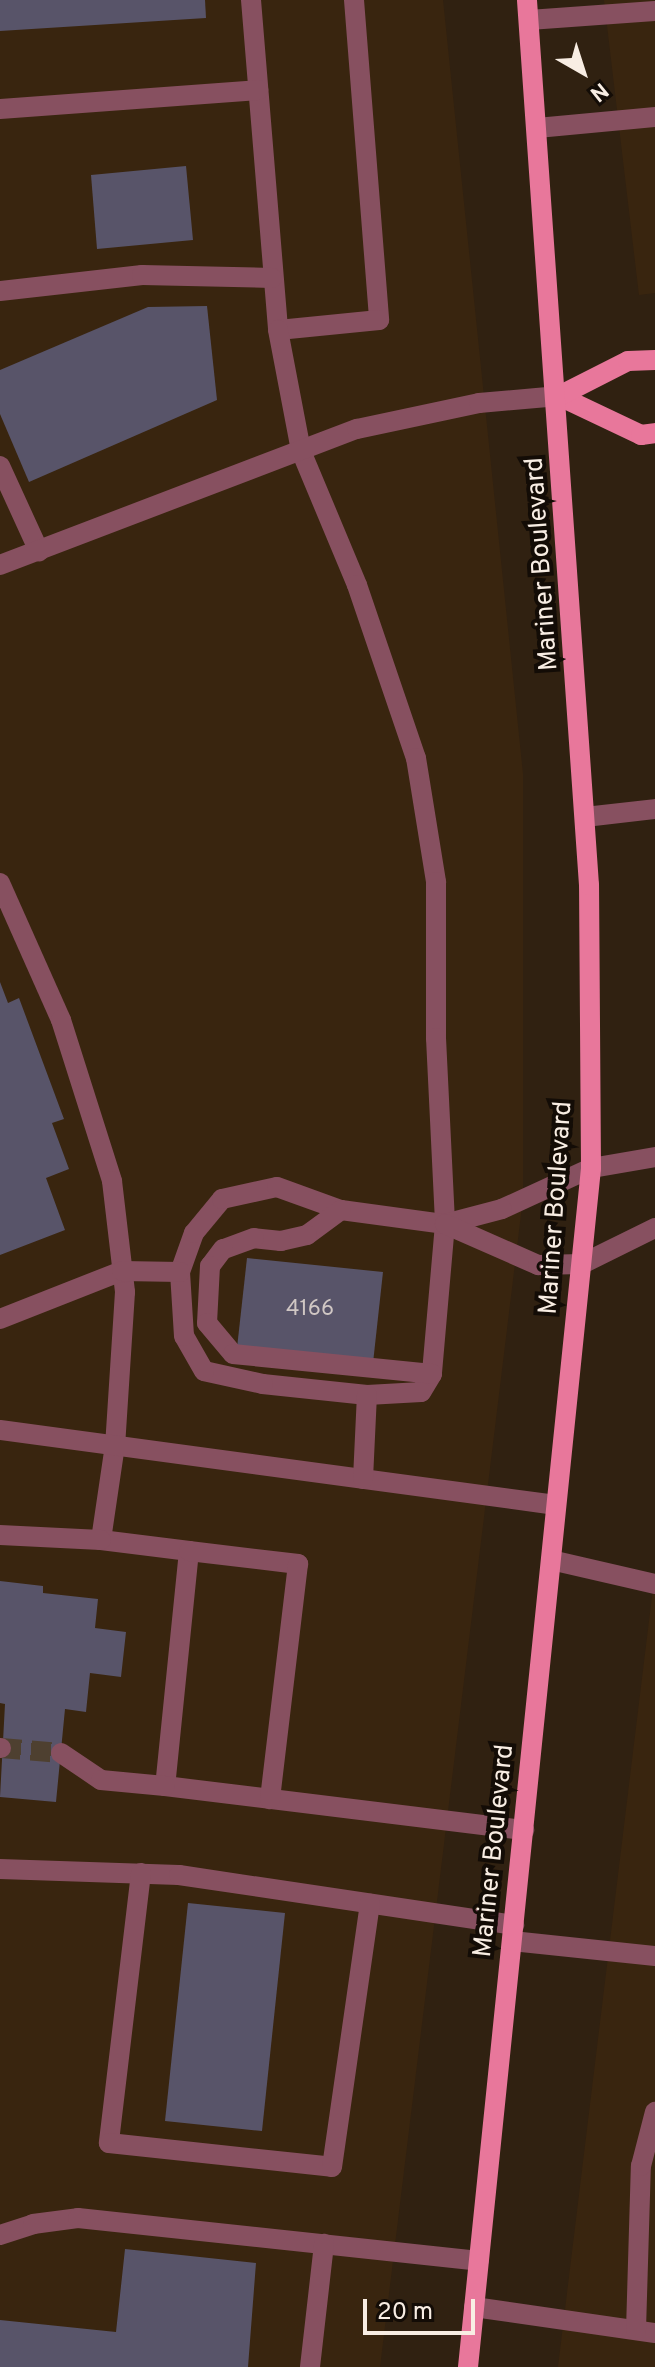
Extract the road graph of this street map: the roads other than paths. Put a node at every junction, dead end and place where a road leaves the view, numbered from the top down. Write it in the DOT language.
graph roads {
  1 [pos="251,0"];
  2 [pos="354,0"];
  3 [pos="528,10"];
  4 [pos="655,11"];
  5 [pos="258,90"];
  6 [pos="0,109"];
  7 [pos="655,117"];
  8 [pos="537,128"];
  9 [pos="272,278"];
  10 [pos="0,291"];
  11 [pos="278,330"];
  12 [pos="655,360"];
  13 [pos="559,396"];
  14 [pos="655,433"];
  15 [pos="301,451"];
  16 [pos="0,466"];
  17 [pos="39,551"];
  18 [pos="0,565"];
  19 [pos="655,809"];
  20 [pos="585,817"];
  21 [pos="0,883"];
  22 [pos="655,1157"];
  23 [pos="591,1168"];
  24 [pos="341,1210"];
  25 [pos="445,1224"];
  26 [pos="655,1228"];
  27 [pos="582,1264"];
  28 [pos="122,1271"];
  29 [pos="180,1272"];
  30 [pos="0,1319"];
  31 [pos="432,1374"];
  32 [pos="367,1395"];
  33 [pos="0,1430"];
  34 [pos="115,1445"];
  35 [pos="363,1479"];
  36 [pos="556,1505"];
  37 [pos="0,1535"];
  38 [pos="101,1540"];
  39 [pos="189,1551"];
  40 [pos="551,1560"];
  41 [pos="655,1584"];
  42 [pos="61,1753"];
  43 [pos="165,1786"];
  44 [pos="270,1799"];
  45 [pos="524,1830"];
  46 [pos="0,1869"];
  47 [pos="141,1873"];
  48 [pos="370,1904"];
  49 [pos="513,1933"];
  50 [pos="655,1956"];
  51 [pos="655,2112"];
  52 [pos="0,2235"];
  53 [pos="324,2244"];
  54 [pos="479,2261"];
  55 [pos="646,2276"];
  56 [pos="474,2307"];
  57 [pos="645,2332"];
  58 [pos="310,2367"];
  59 [pos="468,2367"];
  1 -- 5 [label="street"];
  2 -- 11 [label="street"];
  3 -- 4 [label="street"];
  3 -- 8 [label="main road, Mariner Boulevard"];
  5 -- 6 [label="street"];
  5 -- 9 [label="street"];
  7 -- 8 [label="street"];
  8 -- 13 [label="main road, Mariner Boulevard"];
  9 -- 10 [label="street"];
  9 -- 11 [label="street"];
  11 -- 15 [label="street"];
  12 -- 13 [label="main road"];
  13 -- 14 [label="main road"];
  13 -- 15 [label="street"];
  13 -- 20 [label="main road, Mariner Boulevard"];
  15 -- 17 [label="street"];
  15 -- 25 [label="street"];
  16 -- 17 [label="street"];
  17 -- 18 [label="street"];
  19 -- 20 [label="street"];
  20 -- 23 [label="main road, Mariner Boulevard"];
  21 -- 28 [label="street"];
  22 -- 23 [label="street"];
  23 -- 25 [label="street"];
  23 -- 27 [label="main road, Mariner Boulevard"];
  24 -- 25 [label="street"];
  24 -- 29 [label="street"];
  24 -- 31 [label="street"];
  25 -- 27 [label="street"];
  25 -- 31 [label="street"];
  26 -- 27 [label="street"];
  27 -- 36 [label="main road, Mariner Boulevard"];
  28 -- 29 [label="street"];
  28 -- 30 [label="street"];
  28 -- 34 [label="street"];
  29 -- 32 [label="street"];
  31 -- 32 [label="street"];
  32 -- 35 [label="street"];
  33 -- 34 [label="street"];
  34 -- 35 [label="street"];
  34 -- 38 [label="street"];
  35 -- 36 [label="street"];
  36 -- 40 [label="main road, Mariner Boulevard"];
  37 -- 38 [label="street"];
  38 -- 39 [label="street"];
  39 -- 43 [label="street"];
  39 -- 44 [label="street"];
  40 -- 41 [label="street"];
  40 -- 45 [label="main road, Mariner Boulevard"];
  42 -- 43 [label="street"];
  43 -- 44 [label="street"];
  44 -- 45 [label="street"];
  45 -- 49 [label="main road, Mariner Boulevard"];
  46 -- 47 [label="street"];
  47 -- 48 [label="street"];
  47 -- 48 [label="street"];
  48 -- 49 [label="street"];
  49 -- 50 [label="street"];
  49 -- 54 [label="main road, Mariner Boulevard"];
  51 -- 55 [label="street"];
  52 -- 53 [label="street"];
  53 -- 54 [label="street"];
  53 -- 58 [label="street"];
  54 -- 56 [label="main road, Mariner Boulevard"];
  55 -- 57 [label="street"];
  56 -- 57 [label="street"];
  56 -- 59 [label="main road, Mariner Boulevard"];
}
